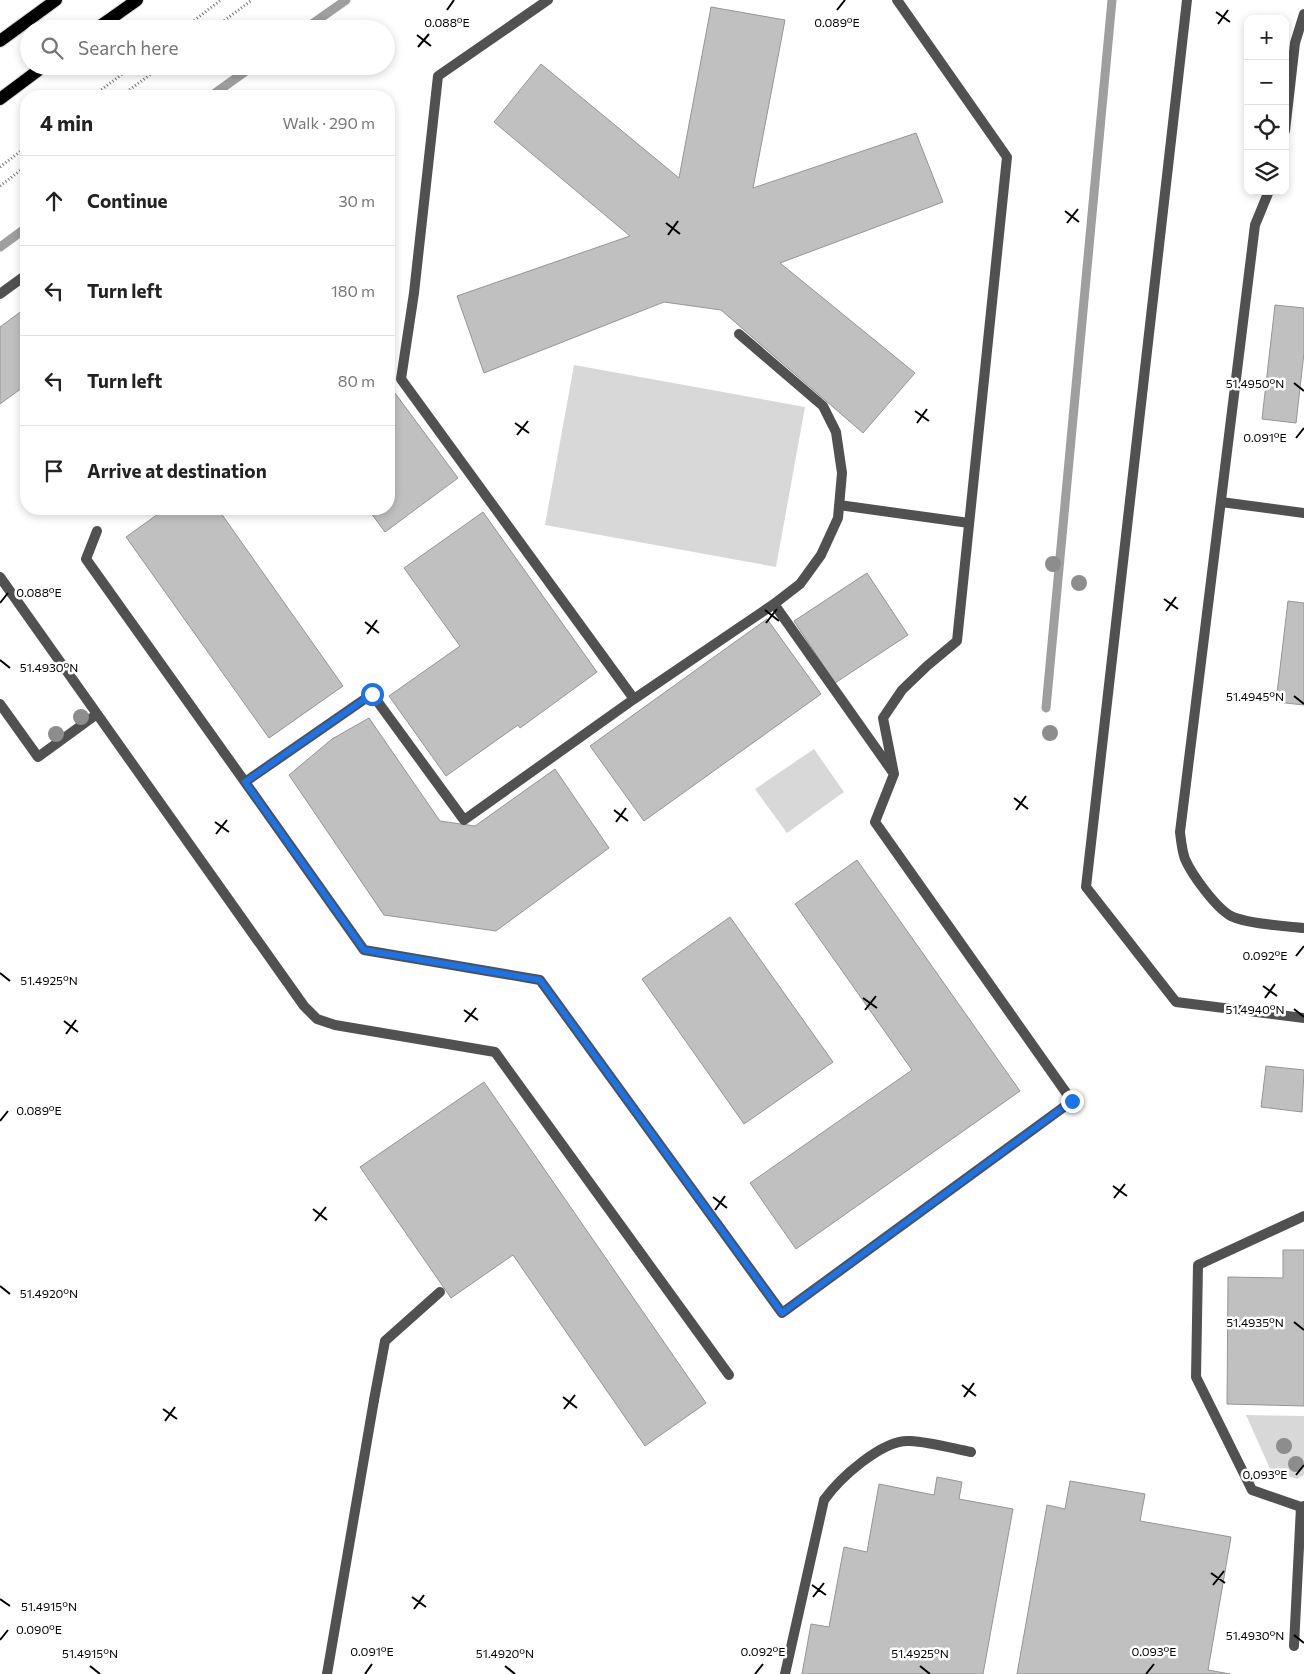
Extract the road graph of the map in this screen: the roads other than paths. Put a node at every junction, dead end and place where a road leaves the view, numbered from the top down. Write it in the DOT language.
graph roads {
  1 [pos="56,0"];
  2 [pos="136,0"];
  3 [pos="548,0"];
  4 [pos="896,0"];
  5 [pos="1186,0"];
  6 [pos="1304,14"];
  7 [pos="29,20"];
  8 [pos="108,20"];
  9 [pos="20,26"];
  10 [pos="0,41"];
  11 [pos="32,75"];
  12 [pos="0,99"];
  13 [pos="1288,105"];
  14 [pos="1267,195"];
  15 [pos="20,279"];
  16 [pos="0,294"];
  17 [pos="739,334"];
  18 [pos="1221,502"];
  19 [pos="839,505"];
  20 [pos="1304,513"];
  21 [pos="969,523"];
  22 [pos="97,531"];
  23 [pos="0,577"];
  24 [pos="774,604"];
  25 [pos="634,699"];
  26 [pos="0,704"];
  27 [pos="97,714"];
  28 [pos="894,774"];
  29 [pos="245,782"];
  30 [pos="1304,928"];
  31 [pos="1304,1018"];
  32 [pos="1304,1216"];
  33 [pos="440,1292"];
  34 [pos="729,1375"];
  35 [pos="971,1452"];
  36 [pos="1303,1506"];
  37 [pos="1294,1646"];
  38 [pos="326,1674"];
  39 [pos="785,1674"];
  1 -- 7 [label="main road"];
  2 -- 8 [label="main road"];
  3 -- 25 [label="street"];
  4 -- 21 [label="street"];
  5 -- 31 [label="street"];
  6 -- 13 [label="street"];
  9 -- 10 [label="main road"];
  11 -- 12 [label="main road"];
  14 -- 18 [label="street"];
  15 -- 16 [label="street"];
  17 -- 19 [label="street"];
  18 -- 20 [label="street"];
  18 -- 30 [label="street"];
  19 -- 21 [label="street"];
  19 -- 24 [label="street"];
  21 -- 28 [label="street"];
  22 -- 29 [label="street"];
  23 -- 27 [label="street"];
  24 -- 25 [label="street"];
  24 -- 28 [label="street"];
  25 -- 29 [label="street"];
  26 -- 27 [label="street"];
  27 -- 34 [label="street"];
  28 -- 29 [label="street"];
  32 -- 36 [label="street"];
  33 -- 38 [label="street"];
  35 -- 39 [label="street"];
  36 -- 37 [label="street"];
}
